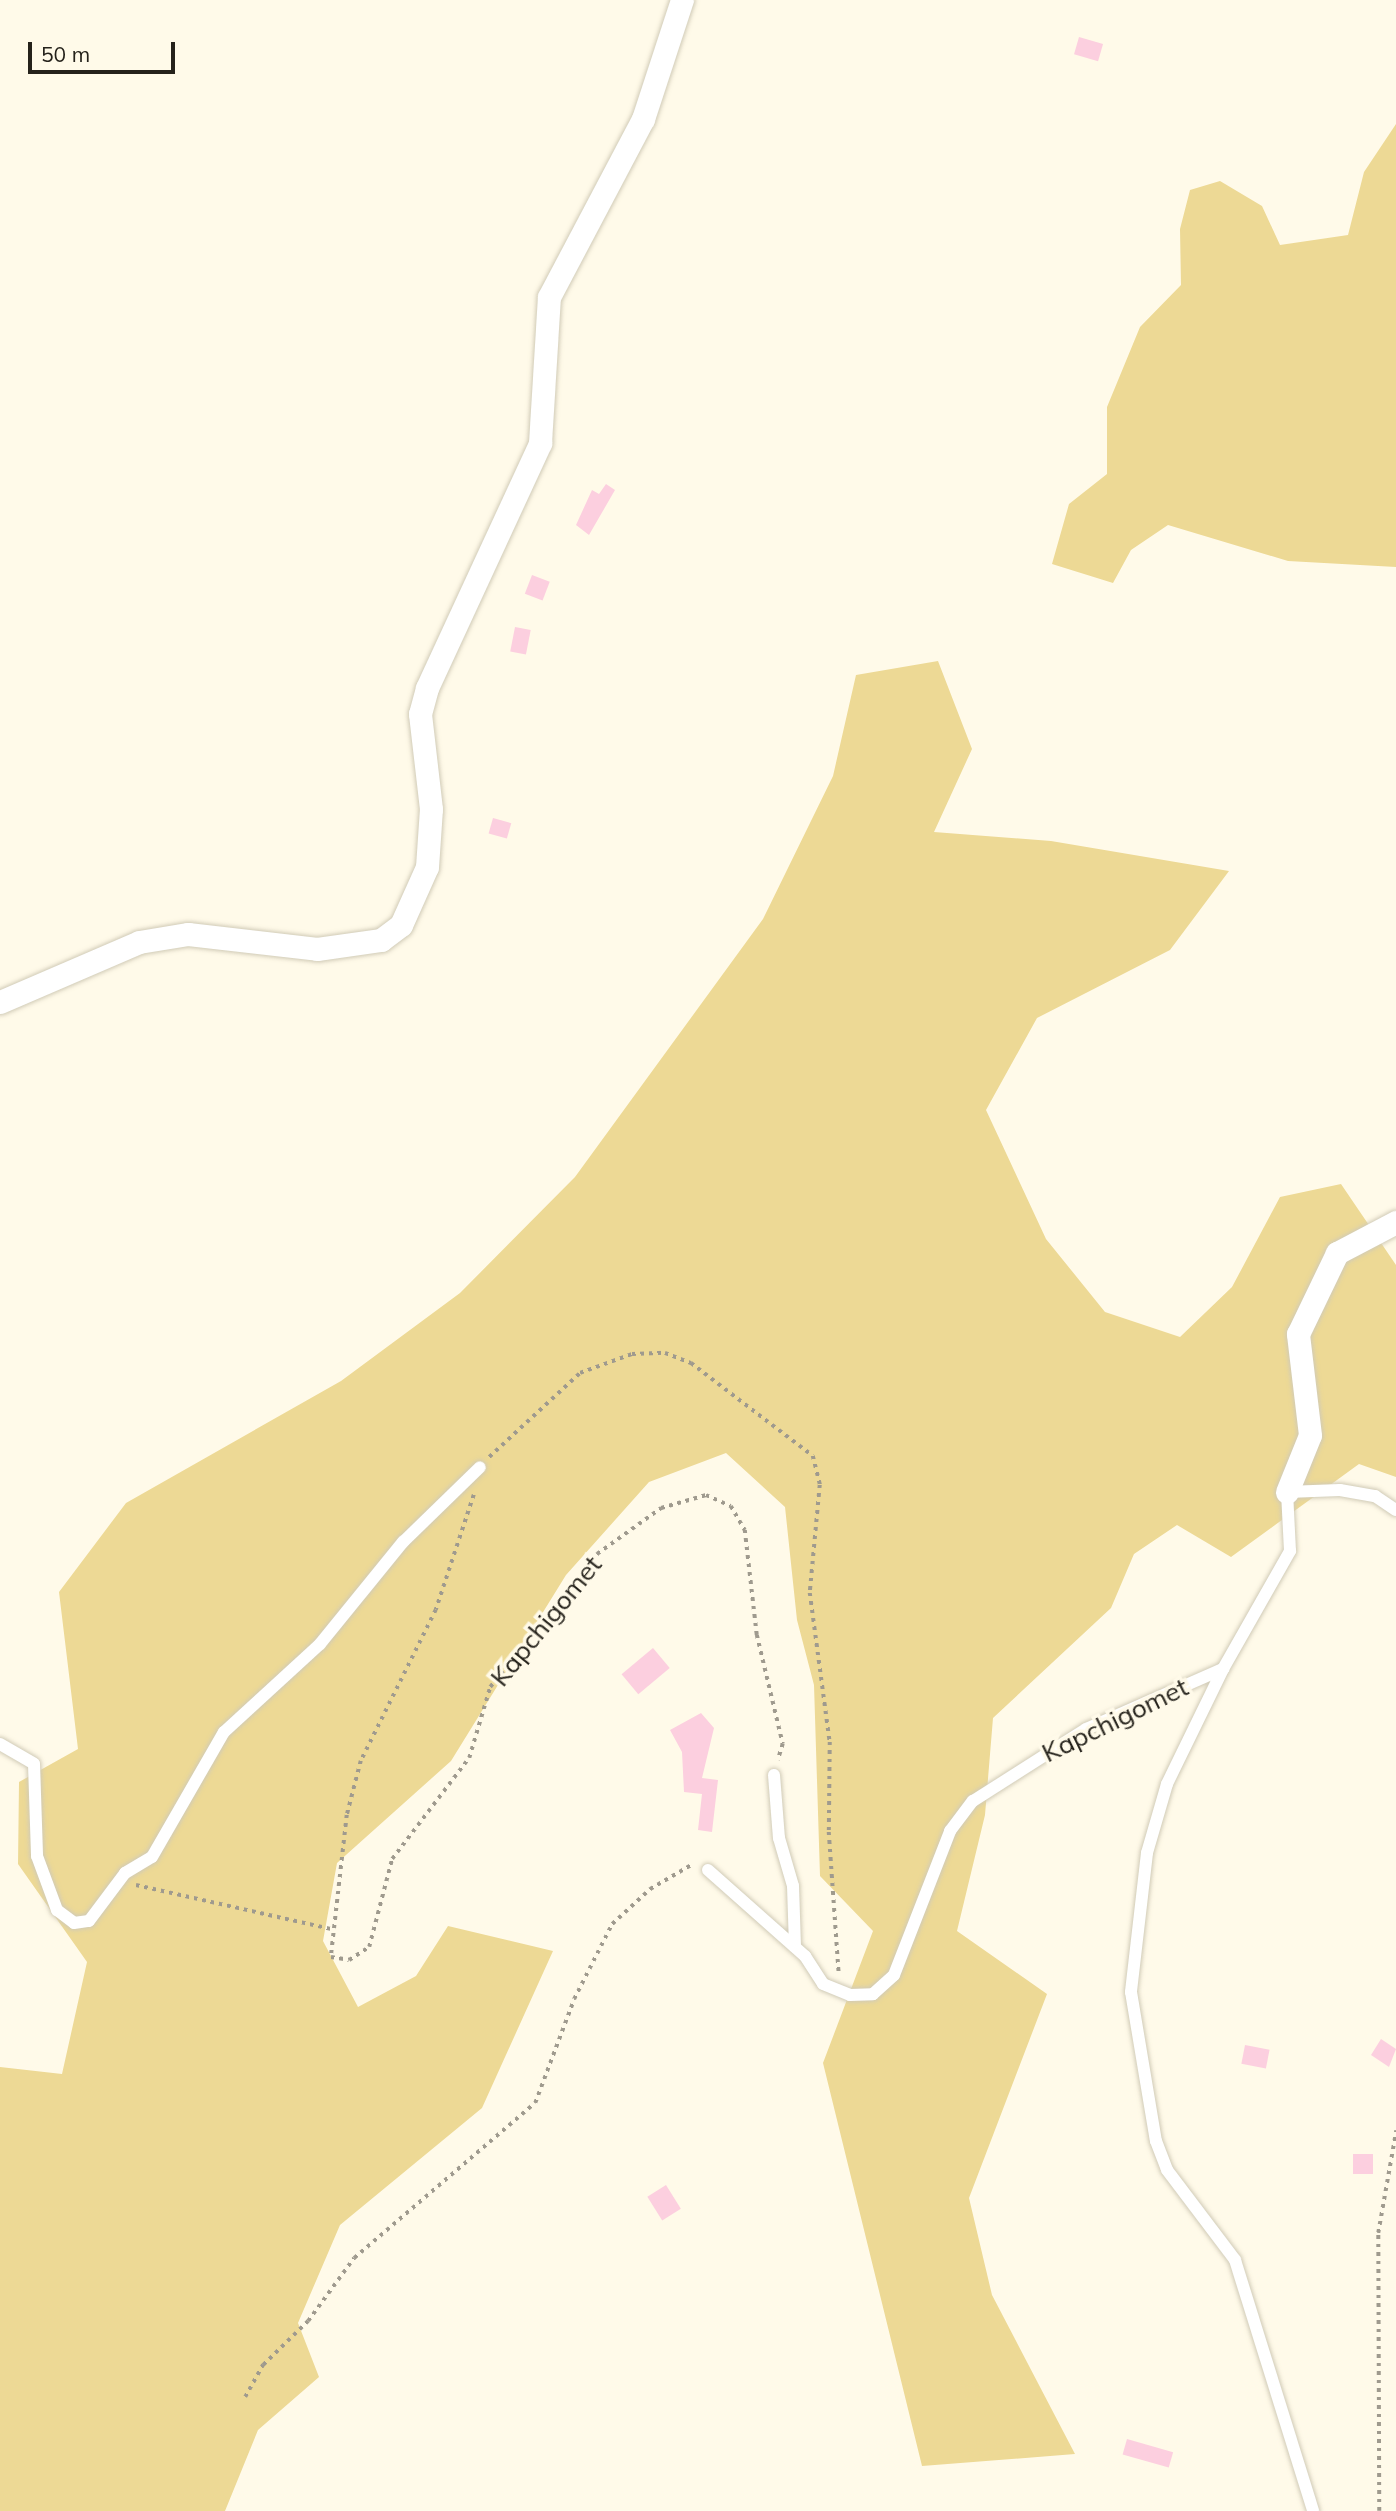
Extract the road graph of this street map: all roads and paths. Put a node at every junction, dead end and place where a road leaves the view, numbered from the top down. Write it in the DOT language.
graph roads {
  1 [pos="682,0"];
  2 [pos="0,1002"];
  3 [pos="1396,1222"];
  4 [pos="480,1467"];
  5 [pos="1287,1492"];
  6 [pos="1396,1510"];
  7 [pos="1223,1669"];
  8 [pos="0,1744"];
  9 [pos="774,1775"];
  10 [pos="708,1870"];
  11 [pos="117,1880"];
  12 [pos="335,1930"];
  13 [pos="794,1947"];
  14 [pos="840,1991"];
  15 [pos="1396,2132"];
  16 [pos="245,2397"];
  17 [pos="1313,2511"];
  18 [pos="1379,2511"];
  1 -- 2 [label="street"];
  3 -- 5 [label="street"];
  4 -- 11 [label="lane"];
  4 -- 12 [label="path, Kapchigomet"];
  4 -- 14 [label="path"];
  5 -- 6 [label="lane"];
  5 -- 7 [label="lane"];
  7 -- 14 [label="lane, Kapchigomet"];
  7 -- 17 [label="lane"];
  8 -- 11 [label="lane"];
  9 -- 12 [label="path, Kapchigomet"];
  9 -- 13 [label="lane"];
  10 -- 13 [label="lane"];
  10 -- 16 [label="path"];
  11 -- 12 [label="path"];
  13 -- 14 [label="lane"];
  15 -- 18 [label="path"];
}
